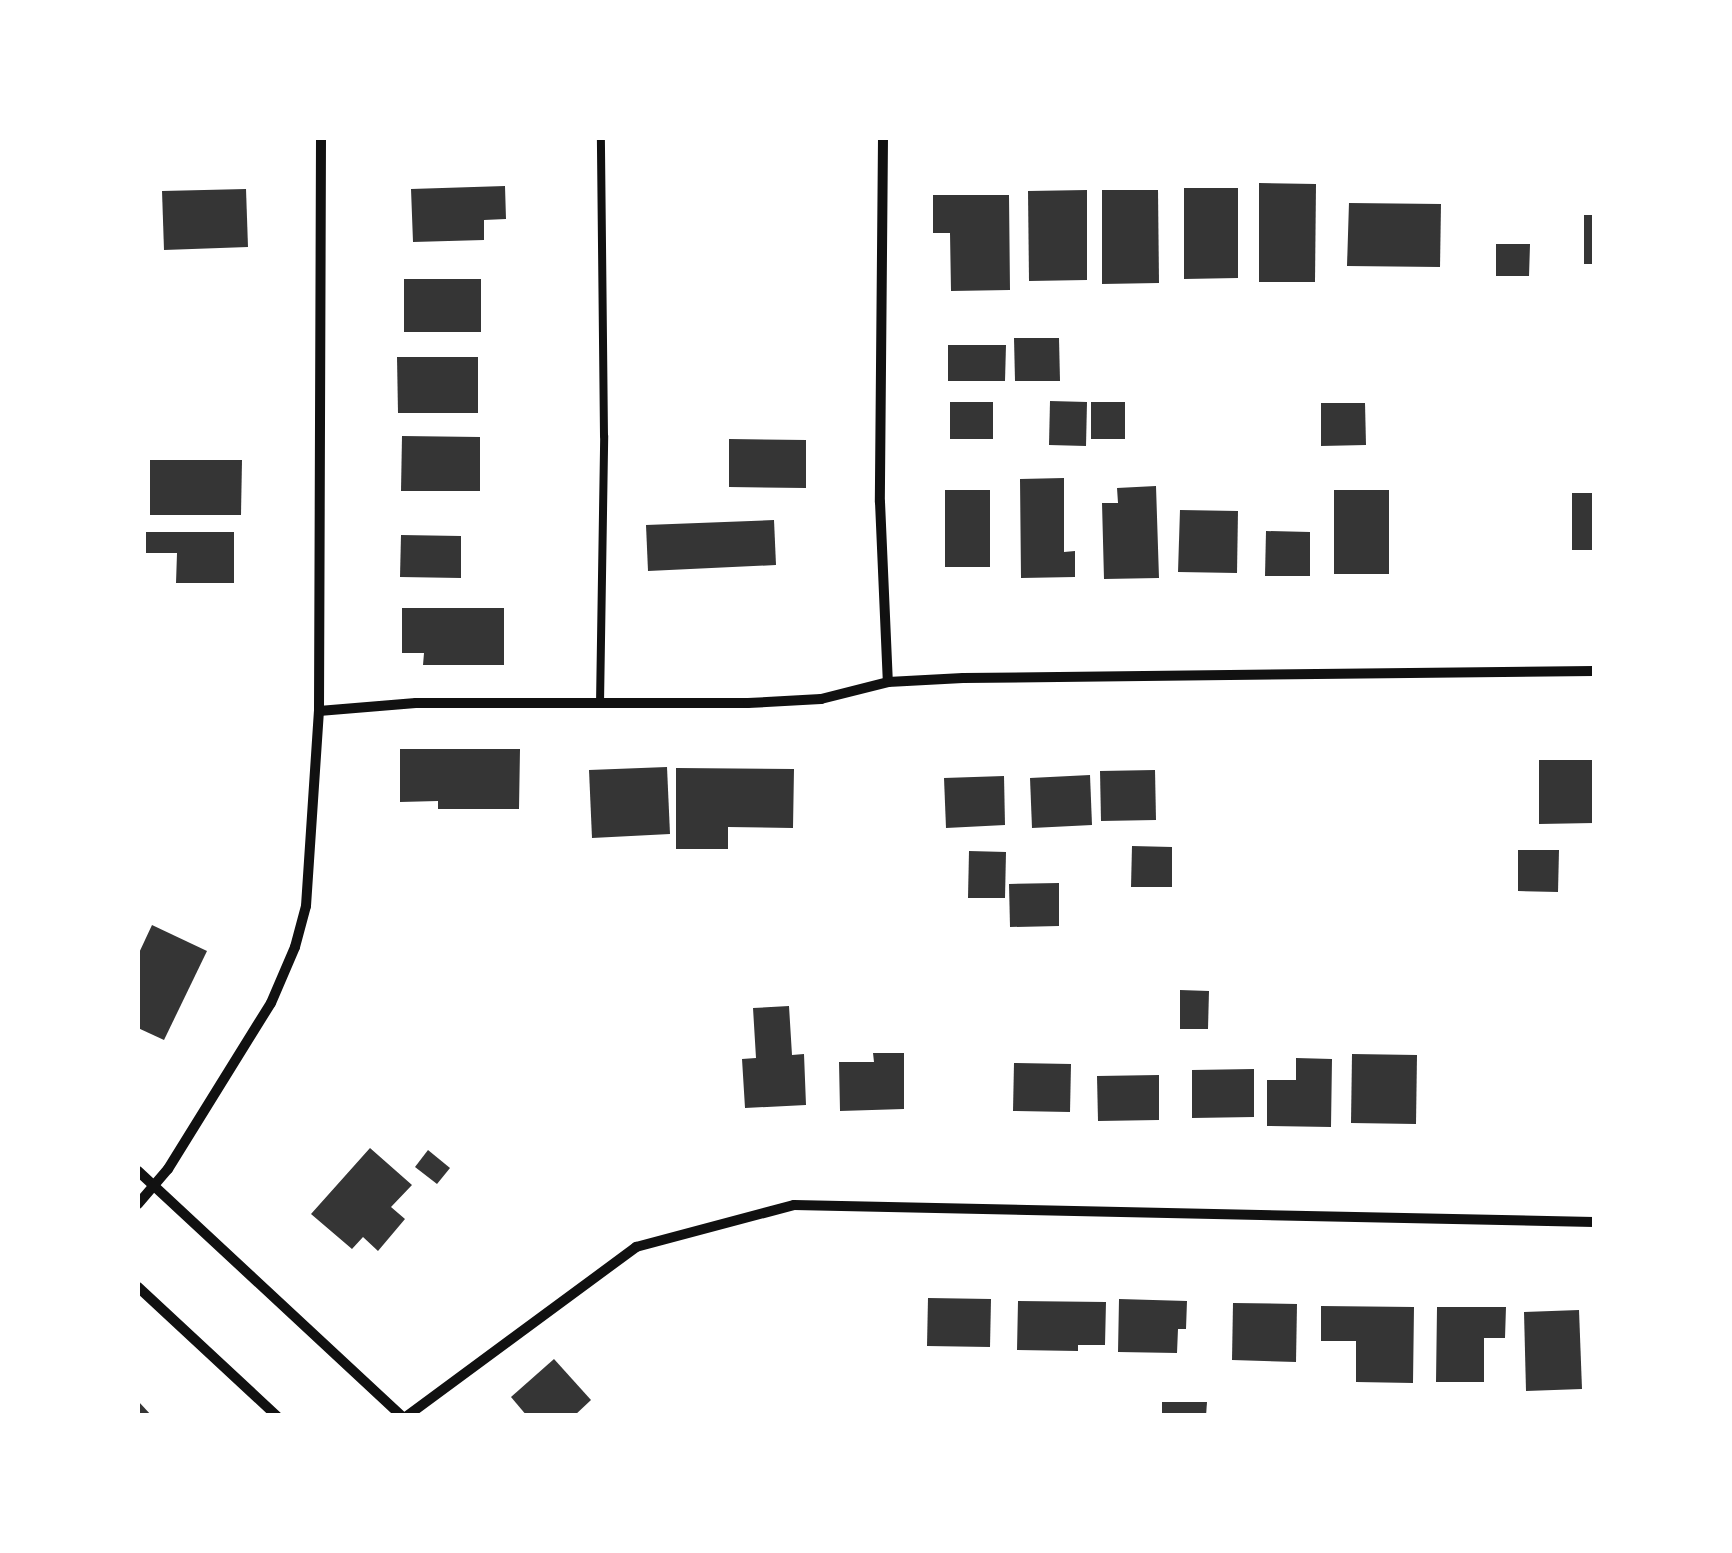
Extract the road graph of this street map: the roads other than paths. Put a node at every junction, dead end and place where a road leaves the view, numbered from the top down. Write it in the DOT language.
graph roads {
  1 [pos="321,138"];
  2 [pos="601,138"];
  3 [pos="883,138"];
  4 [pos="1594,671"];
  5 [pos="888,682"];
  6 [pos="600,704"];
  7 [pos="319,711"];
  8 [pos="138,1171"];
  9 [pos="154,1186"];
  10 [pos="138,1204"];
  11 [pos="1594,1222"];
  12 [pos="138,1286"];
  13 [pos="277,1416"];
  14 [pos="405,1416"];
  1 -- 7 [label="street"];
  2 -- 6 [label="lane"];
  3 -- 5 [label="street"];
  4 -- 5 [label="street"];
  5 -- 6 [label="street"];
  6 -- 7 [label="street"];
  7 -- 9 [label="street"];
  8 -- 9 [label="street"];
  9 -- 10 [label="street"];
  9 -- 14 [label="street"];
  11 -- 14 [label="street"];
  12 -- 13 [label="street"];
}
